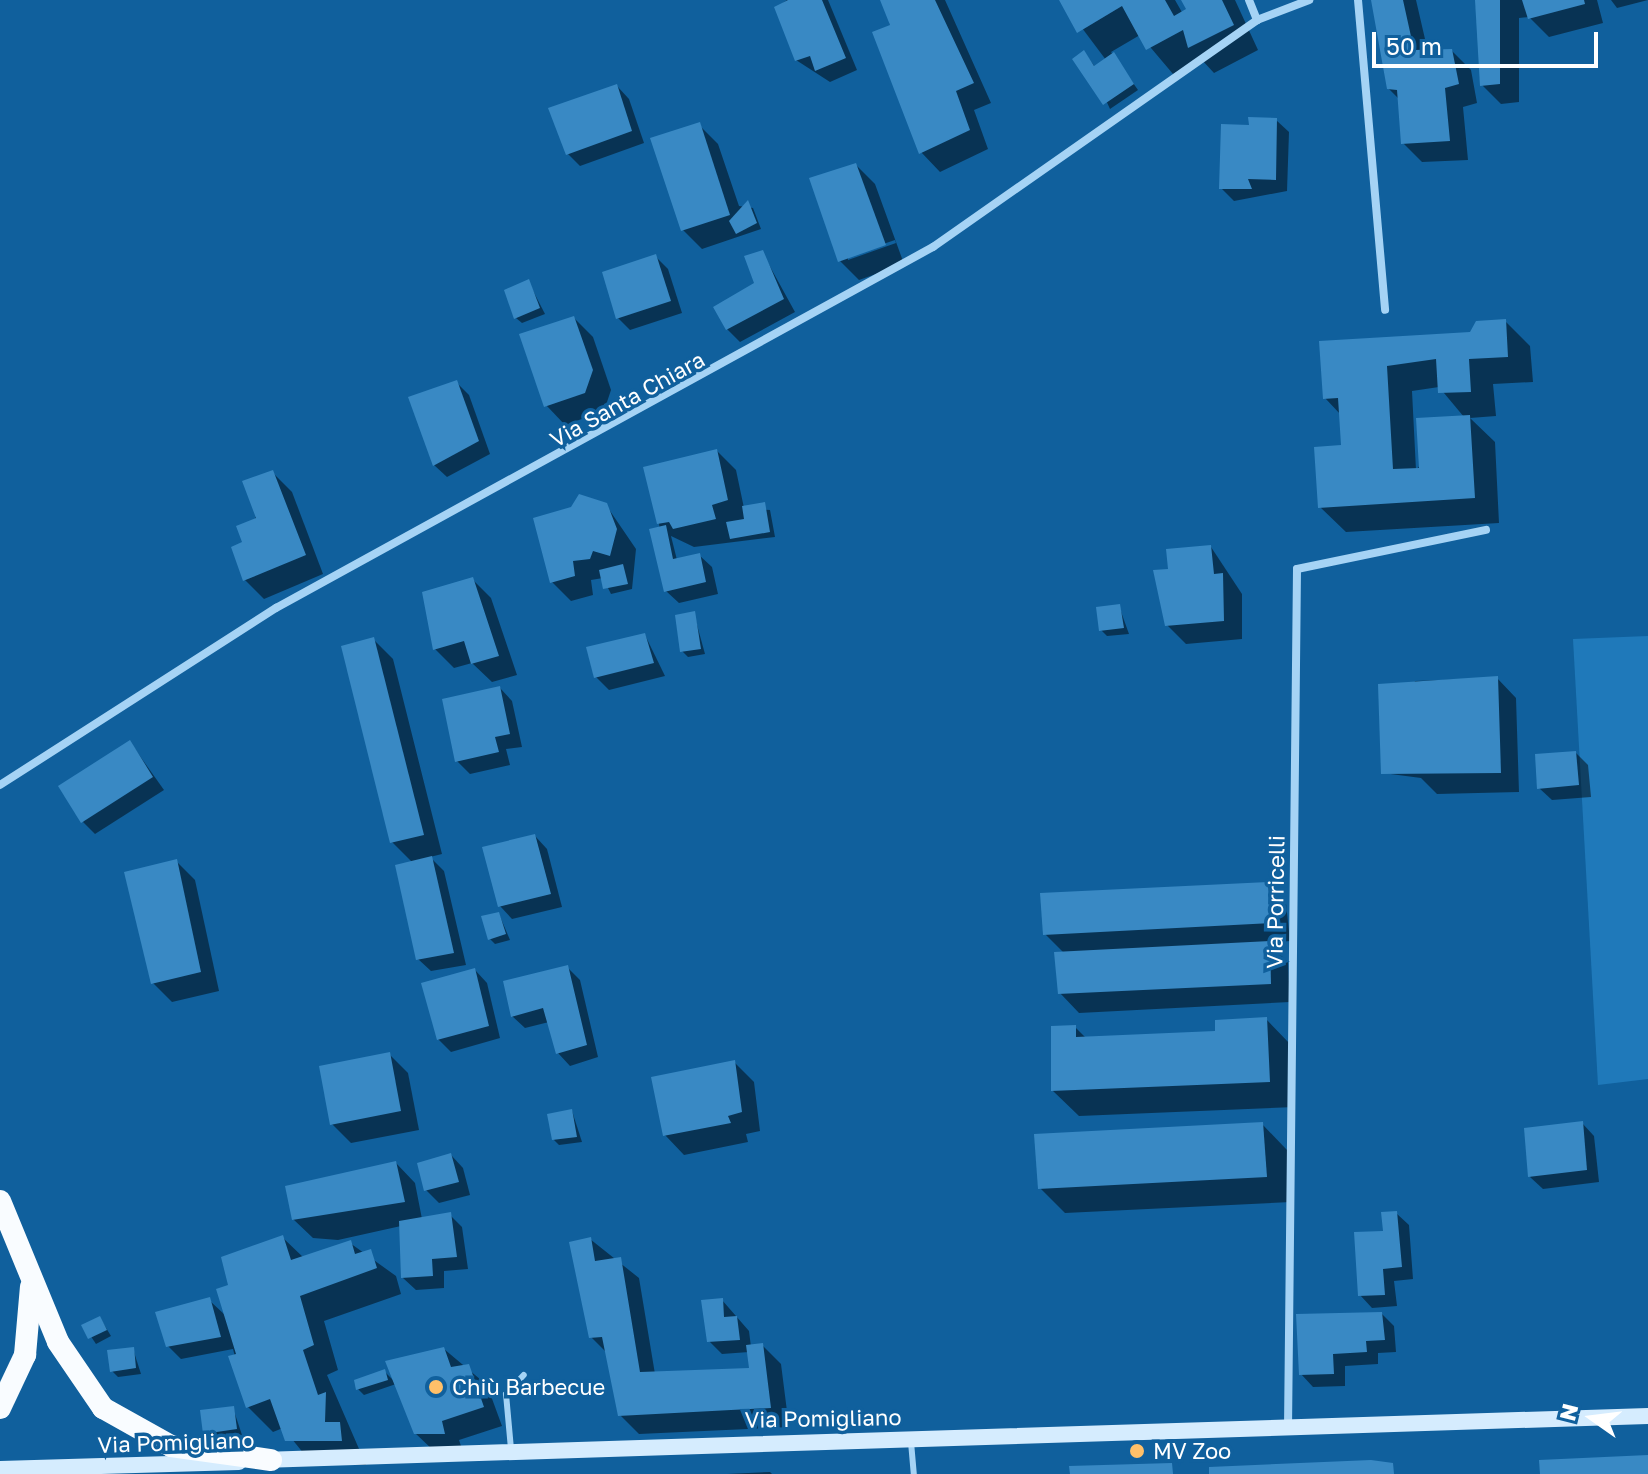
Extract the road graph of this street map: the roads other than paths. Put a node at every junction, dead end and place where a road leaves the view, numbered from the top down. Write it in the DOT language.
graph roads {
  1 [pos="1249,0"];
  2 [pos="1309,0"];
  3 [pos="1358,0"];
  4 [pos="1257,20"];
  5 [pos="1385,310"];
  6 [pos="1486,530"];
  7 [pos="0,785"];
  8 [pos="0,1201"];
  9 [pos="31,1281"];
  10 [pos="524,1375"];
  11 [pos="0,1408"];
  12 [pos="1648,1416"];
  13 [pos="1288,1429"];
  14 [pos="910,1438"];
  15 [pos="511,1449"];
  16 [pos="271,1460"];
  17 [pos="0,1469"];
  18 [pos="218,1471"];
  19 [pos="914,1474"];
  1 -- 4 [label="street"];
  2 -- 4 [label="street, Via Santa Chiara"];
  3 -- 5 [label="street"];
  4 -- 7 [label="street, Via Santa Chiara"];
  6 -- 13 [label="street, Via Porricelli"];
  8 -- 9 [label="highway"];
  9 -- 11 [label="highway"];
  9 -- 16 [label="highway"];
  10 -- 15 [label="lane"];
  12 -- 13 [label="main road, Via Pomigliano"];
  13 -- 14 [label="main road, Via Pomigliano"];
  14 -- 15 [label="main road, Via Pomigliano"];
  14 -- 19 [label="lane"];
  15 -- 16 [label="main road, Via Pomigliano"];
  16 -- 18 [label="main road, Via Pomigliano"];
  17 -- 18 [label="main road, Via Pomigliano"];
}
